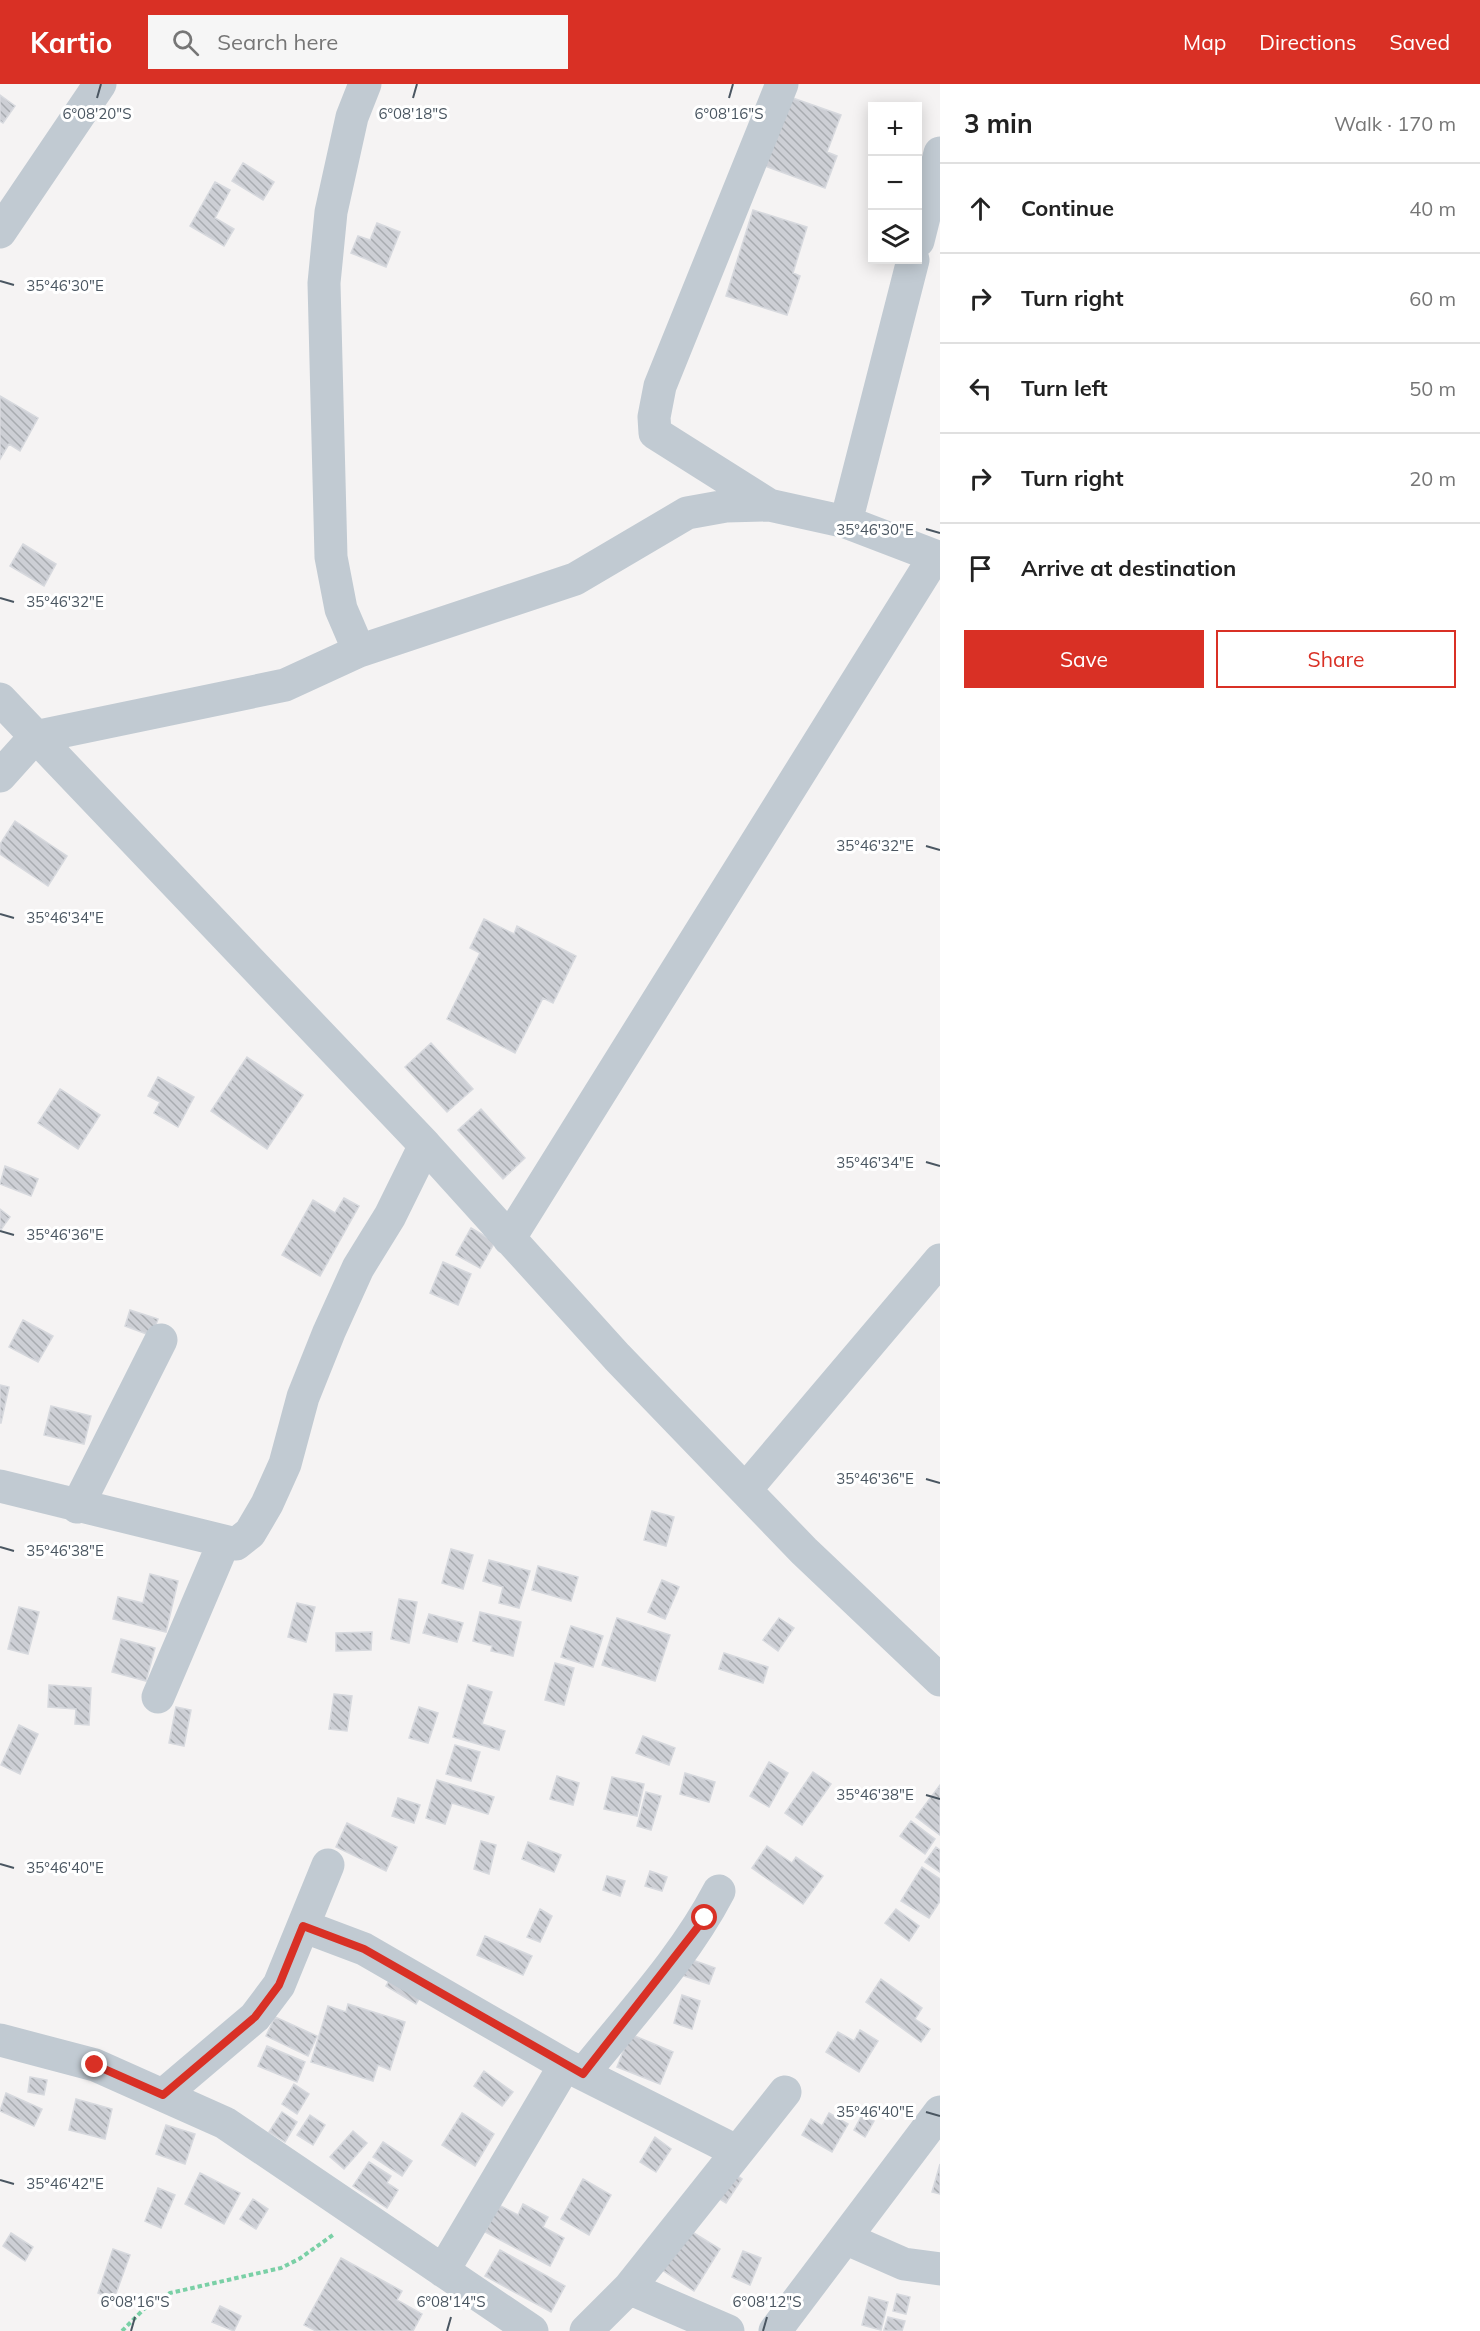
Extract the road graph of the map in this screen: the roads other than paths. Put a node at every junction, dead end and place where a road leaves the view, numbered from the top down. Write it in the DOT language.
graph roads {
  1 [pos="100,84"];
  2 [pos="365,84"];
  3 [pos="782,84"];
  4 [pos="940,153"];
  5 [pos="922,225"];
  6 [pos="0,232"];
  7 [pos="912,264"];
  8 [pos="769,504"];
  9 [pos="846,522"];
  10 [pos="938,557"];
  11 [pos="359,651"];
  12 [pos="0,699"];
  13 [pos="35,737"];
  14 [pos="0,776"];
  15 [pos="425,1145"];
  16 [pos="509,1239"];
  17 [pos="940,1260"];
  18 [pos="161,1340"];
  19 [pos="0,1486"];
  20 [pos="746,1489"];
  21 [pos="77,1507"];
  22 [pos="224,1542"];
  23 [pos="940,1680"];
  24 [pos="158,1697"];
  25 [pos="328,1864"];
  26 [pos="720,1891"];
  27 [pos="303,1926"];
  28 [pos="0,2040"];
  29 [pos="574,2069"];
  30 [pos="785,2092"];
  31 [pos="163,2095"];
  32 [pos="940,2112"];
  33 [pos="736,2151"];
  34 [pos="847,2239"];
  35 [pos="940,2269"];
  36 [pos="443,2271"];
  37 [pos="629,2288"];
  38 [pos="532,2331"];
  39 [pos="586,2331"];
  40 [pos="728,2331"];
  41 [pos="775,2331"];
  1 -- 6 [label="street"];
  2 -- 11 [label="street"];
  3 -- 8 [label="street"];
  4 -- 5 [label="street"];
  7 -- 9 [label="street"];
  8 -- 9 [label="street"];
  8 -- 11 [label="street"];
  9 -- 10 [label="street"];
  10 -- 16 [label="street"];
  11 -- 13 [label="street"];
  12 -- 13 [label="street"];
  13 -- 14 [label="street"];
  13 -- 15 [label="street"];
  15 -- 16 [label="street"];
  15 -- 22 [label="street"];
  16 -- 20 [label="street"];
  17 -- 20 [label="street"];
  18 -- 21 [label="street"];
  19 -- 21 [label="street"];
  20 -- 23 [label="street"];
  21 -- 22 [label="street"];
  22 -- 24 [label="street"];
  25 -- 27 [label="street"];
  26 -- 29 [label="street"];
  27 -- 29 [label="street"];
  27 -- 31 [label="street"];
  28 -- 31 [label="street"];
  29 -- 33 [label="street"];
  29 -- 36 [label="street"];
  30 -- 33 [label="street"];
  31 -- 36 [label="street"];
  32 -- 34 [label="street"];
  33 -- 37 [label="street"];
  34 -- 35 [label="street"];
  34 -- 41 [label="street"];
  36 -- 38 [label="street"];
  37 -- 39 [label="street"];
  37 -- 40 [label="street"];
}
